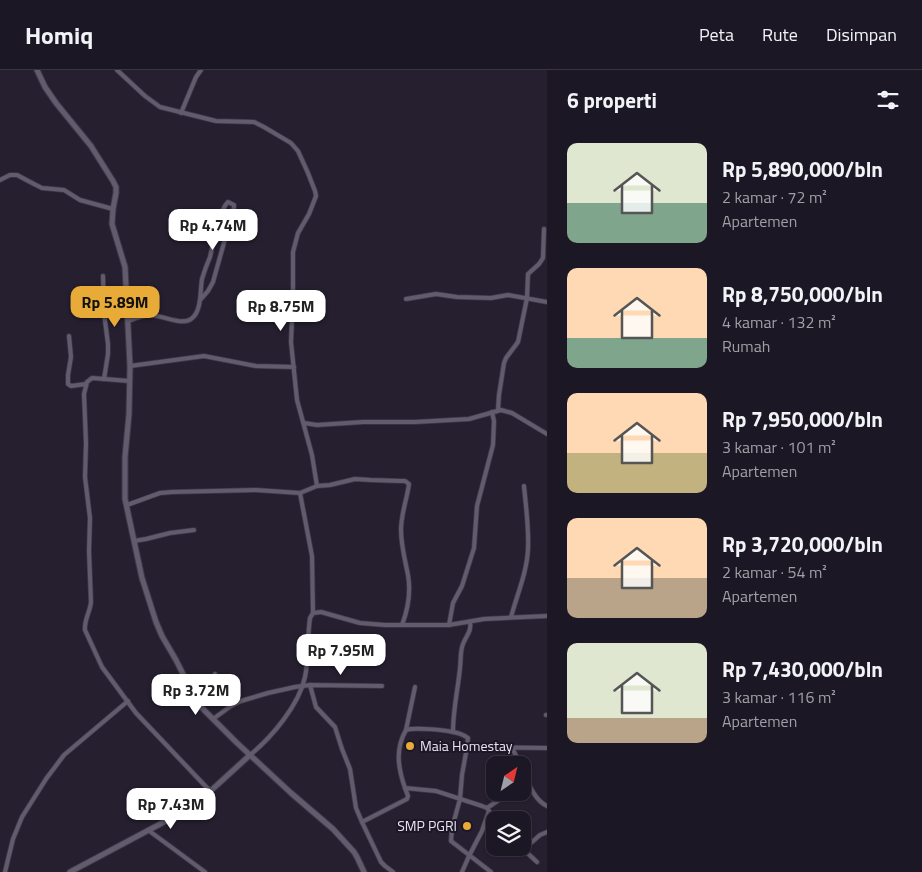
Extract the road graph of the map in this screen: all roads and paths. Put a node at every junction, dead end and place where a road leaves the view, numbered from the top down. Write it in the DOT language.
graph roads {
  1 [pos="37,70"];
  2 [pos="117,70"];
  3 [pos="201,70"];
  4 [pos="181,113"];
  5 [pos="0,180"];
  6 [pos="113,208"];
  7 [pos="544,229"];
  8 [pos="103,276"];
  9 [pos="527,298"];
  10 [pos="201,299"];
  11 [pos="406,299"];
  12 [pos="547,302"];
  13 [pos="128,321"];
  14 [pos="69,336"];
  15 [pos="130,366"];
  16 [pos="294,367"];
  17 [pos="104,379"];
  18 [pos="130,381"];
  19 [pos="86,384"];
  20 [pos="498,410"];
  21 [pos="492,412"];
  22 [pos="304,423"];
  23 [pos="547,434"];
  24 [pos="316,486"];
  25 [pos="524,486"];
  26 [pos="300,493"];
  27 [pos="126,506"];
  28 [pos="194,530"];
  29 [pos="134,540"];
  30 [pos="313,613"];
  31 [pos="547,616"];
  32 [pos="511,618"];
  33 [pos="470,622"];
  34 [pos="402,625"];
  35 [pos="449,625"];
  36 [pos="215,674"];
  37 [pos="310,685"];
  38 [pos="302,686"];
  39 [pos="382,686"];
  40 [pos="415,687"];
  41 [pos="128,701"];
  42 [pos="231,706"];
  43 [pos="213,719"];
  44 [pos="406,730"];
  45 [pos="453,731"];
  46 [pos="467,747"];
  47 [pos="512,748"];
  48 [pos="547,748"];
  49 [pos="250,754"];
  50 [pos="516,756"];
  51 [pos="531,787"];
  52 [pos="405,788"];
  53 [pos="210,791"];
  54 [pos="460,799"];
  55 [pos="500,801"];
  56 [pos="547,806"];
  57 [pos="488,810"];
  58 [pos="362,822"];
  59 [pos="148,830"];
  60 [pos="547,832"];
  61 [pos="531,842"];
  62 [pos="468,856"];
  63 [pos="531,856"];
  64 [pos="537,862"];
  65 [pos="5,872"];
  66 [pos="70,872"];
  67 [pos="205,872"];
  68 [pos="364,872"];
  69 [pos="393,872"];
  70 [pos="462,872"];
  71 [pos="491,872"];
  1 -- 6 [label="street"];
  2 -- 4 [label="street"];
  3 -- 4 [label="street"];
  4 -- 16 [label="street"];
  5 -- 6 [label="street"];
  6 -- 13 [label="street"];
  7 -- 9 [label="street"];
  8 -- 17 [label="street"];
  9 -- 11 [label="street"];
  9 -- 12 [label="street"];
  9 -- 20 [label="street"];
  10 -- 10 [label="street"];
  10 -- 13 [label="street"];
  13 -- 15 [label="street"];
  14 -- 19 [label="street"];
  15 -- 16 [label="street"];
  15 -- 18 [label="street"];
  16 -- 22 [label="street"];
  17 -- 18 [label="street"];
  17 -- 19 [label="street"];
  18 -- 27 [label="street"];
  19 -- 41 [label="street"];
  20 -- 21 [label="street"];
  20 -- 23 [label="street"];
  21 -- 22 [label="street"];
  21 -- 35 [label="street"];
  22 -- 24 [label="street"];
  24 -- 26 [label="street"];
  24 -- 34 [label="street"];
  25 -- 32 [label="street"];
  26 -- 27 [label="street"];
  26 -- 30 [label="street"];
  27 -- 29 [label="street"];
  28 -- 29 [label="street"];
  29 -- 43 [label="street"];
  30 -- 34 [label="street"];
  30 -- 38 [label="street"];
  31 -- 32 [label="street"];
  32 -- 33 [label="street"];
  33 -- 35 [label="street"];
  33 -- 45 [label="street"];
  34 -- 35 [label="street"];
  36 -- 42 [label="street"];
  37 -- 38 [label="street"];
  37 -- 39 [label="street"];
  37 -- 58 [label="street"];
  38 -- 42 [label="street"];
  38 -- 49 [label="street"];
  40 -- 44 [label="street"];
  41 -- 53 [label="street"];
  41 -- 65 [label="street"];
  42 -- 43 [label="street"];
  43 -- 49 [label="street"];
  44 -- 45 [label="street"];
  44 -- 52 [label="street"];
  45 -- 46 [label="street"];
  46 -- 47 [label="street"];
  46 -- 54 [label="street"];
  47 -- 48 [label="street"];
  47 -- 50 [label="street"];
  49 -- 53 [label="street"];
  49 -- 68 [label="street"];
  51 -- 56 [label="street"];
  52 -- 54 [label="street"];
  52 -- 58 [label="street"];
  53 -- 59 [label="street"];
  54 -- 57 [label="street"];
  54 -- 62 [label="street"];
  55 -- 57 [label="street"];
  57 -- 62 [label="street"];
  58 -- 69 [label="street"];
  59 -- 66 [label="street"];
  59 -- 67 [label="street"];
  60 -- 61 [label="street"];
  62 -- 70 [label="street"];
  62 -- 71 [label="street"];
  63 -- 64 [label="street"];
}
